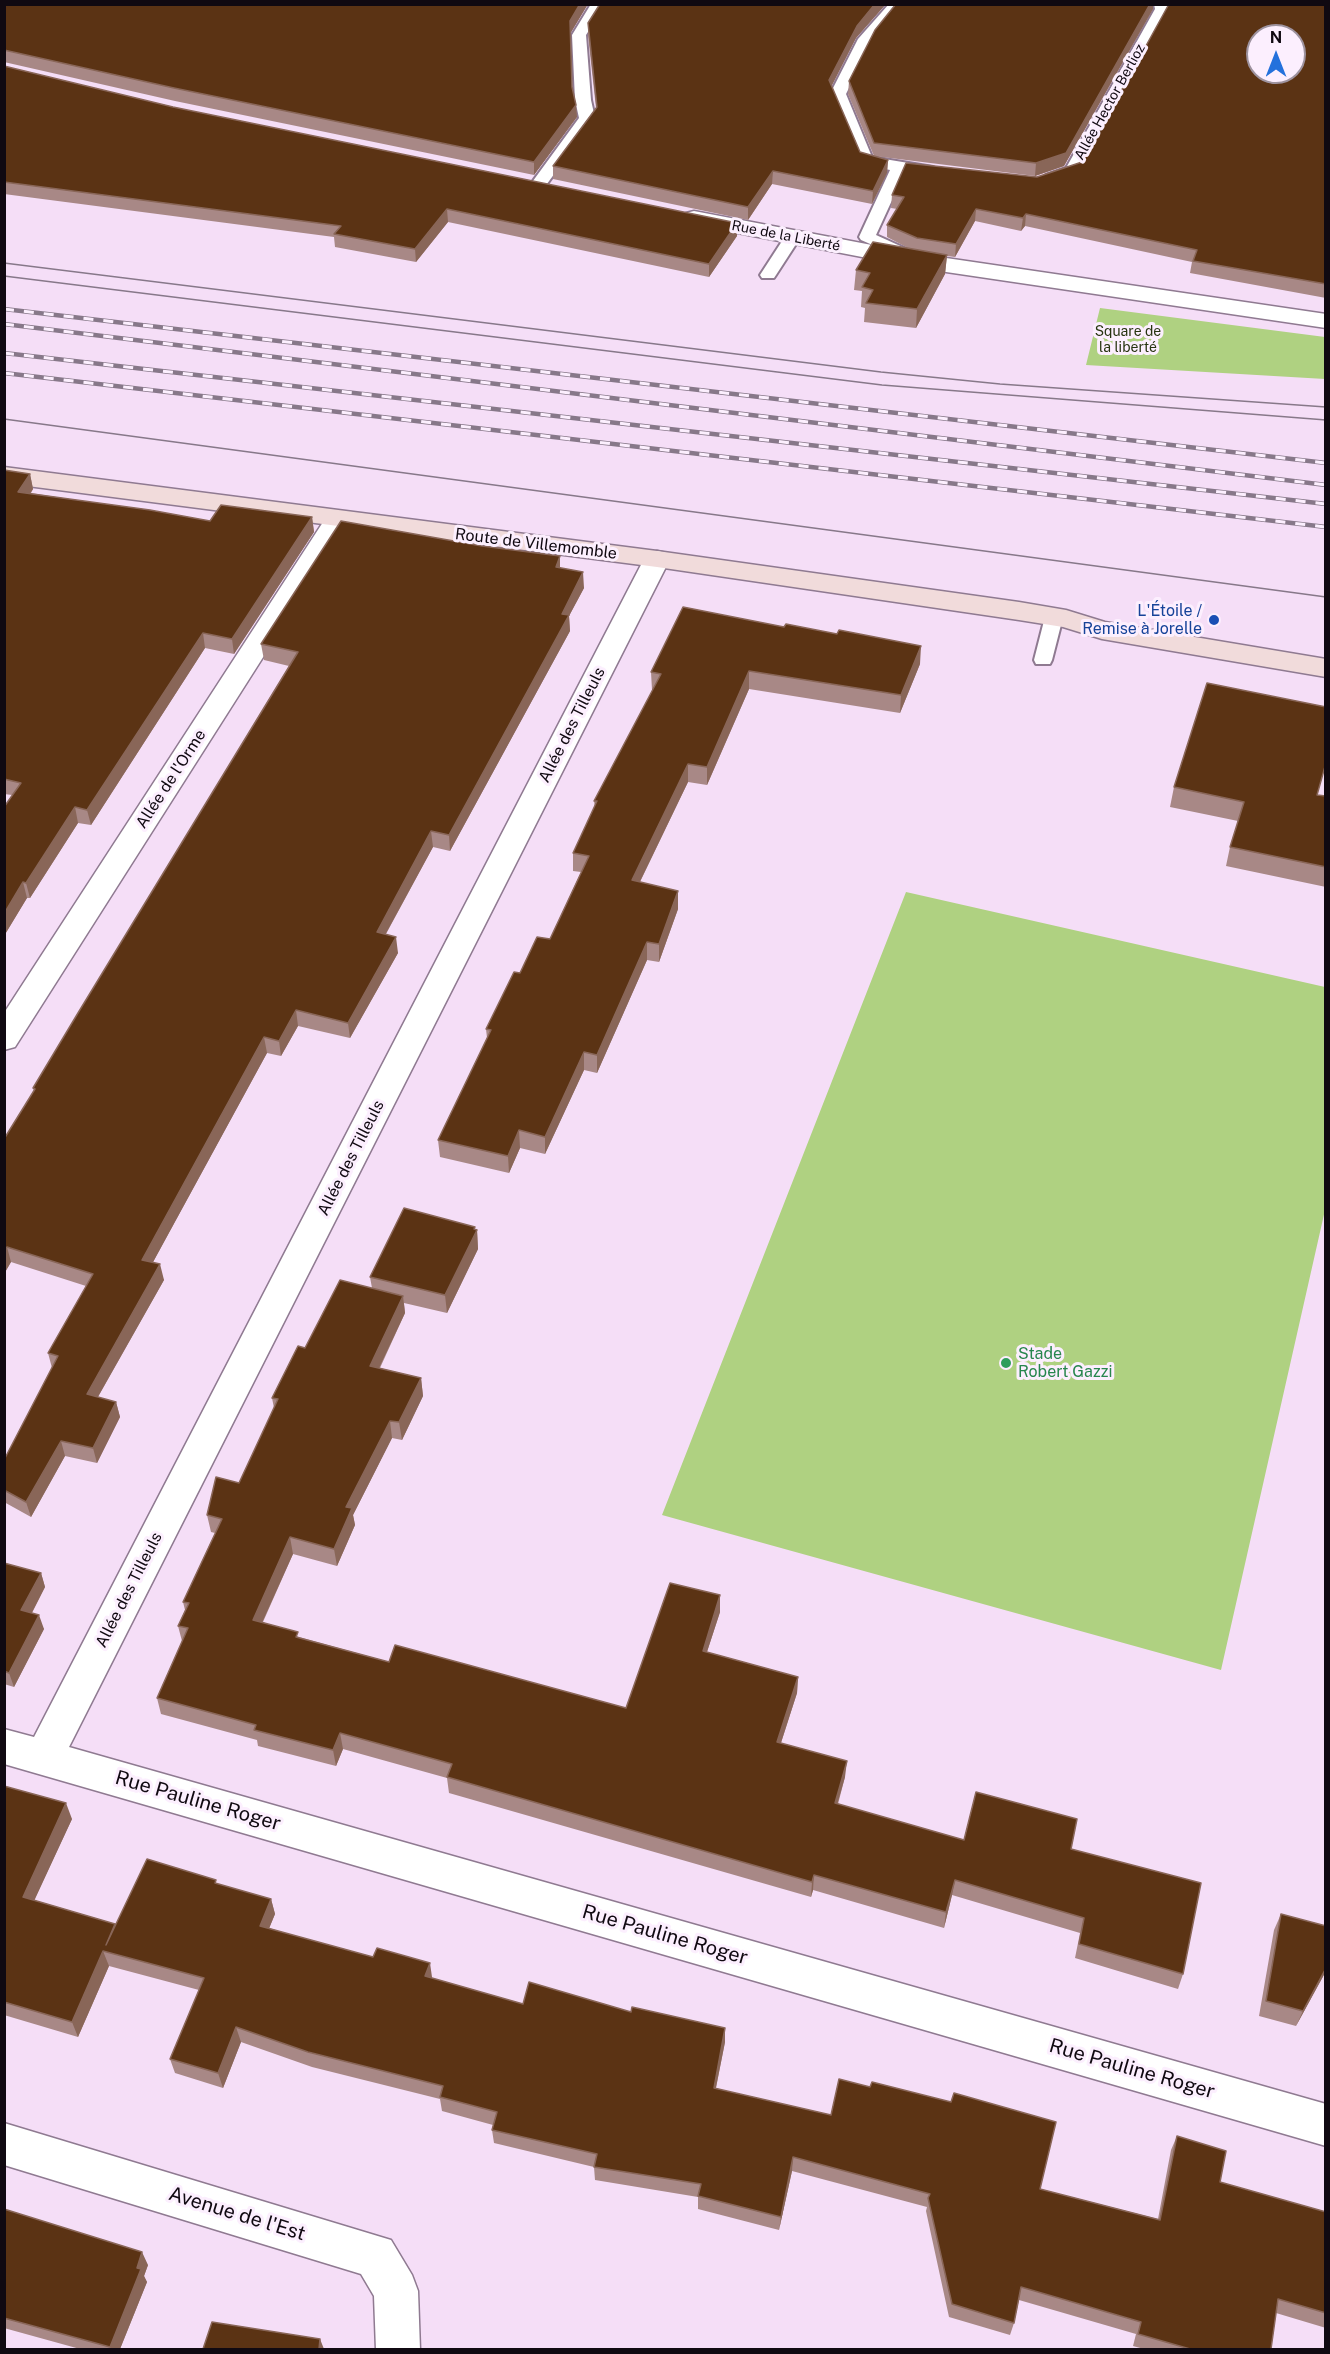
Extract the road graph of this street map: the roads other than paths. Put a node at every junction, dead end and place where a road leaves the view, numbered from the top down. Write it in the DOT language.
graph roads {
  1 [pos="599,4"];
  2 [pos="897,4"];
  3 [pos="1161,4"];
  4 [pos="899,168"];
  5 [pos="945,173"];
  6 [pos="527,183"];
  7 [pos="1036,183"];
  8 [pos="561,190"];
  9 [pos="677,214"];
  10 [pos="792,238"];
  11 [pos="919,261"];
  12 [pos="768,275"];
  13 [pos="1326,321"];
  14 [pos="4,475"];
  15 [pos="338,519"];
  16 [pos="657,559"];
  17 [pos="1060,618"];
  18 [pos="1326,650"];
  19 [pos="1043,660"];
  20 [pos="1326,668"];
  21 [pos="4,1039"];
  22 [pos="4,1746"];
  23 [pos="44,1757"];
  24 [pos="1326,2125"];
  25 [pos="4,2144"];
  26 [pos="398,2349"];
  1 -- 6 [label="lane"];
  2 -- 4 [label="lane"];
  3 -- 7 [label="lane, Allée Hector Berlioz"];
  4 -- 5 [label="lane"];
  4 -- 11 [label="lane"];
  6 -- 8 [label="street"];
  9 -- 10 [label="street, Rue de la Liberté"];
  10 -- 11 [label="street, Rue de la Liberté"];
  10 -- 12 [label="lane"];
  11 -- 13 [label="street, Rue de la Liberté"];
  14 -- 15 [label="street, Route de Villemomble"];
  15 -- 16 [label="street, Route de Villemomble"];
  15 -- 21 [label="street, Allée de l'Orme"];
  16 -- 17 [label="street, Route de Villemomble"];
  16 -- 23 [label="street, Allée des Tilleuls"];
  17 -- 18 [label="street, Route de Villemomble"];
  17 -- 19 [label="lane"];
  17 -- 20 [label="street, Route de Villemomble"];
  22 -- 23 [label="street, Rue Pauline Roger"];
  23 -- 24 [label="street, Rue Pauline Roger"];
  25 -- 26 [label="street, Avenue de l'Est"];
}
